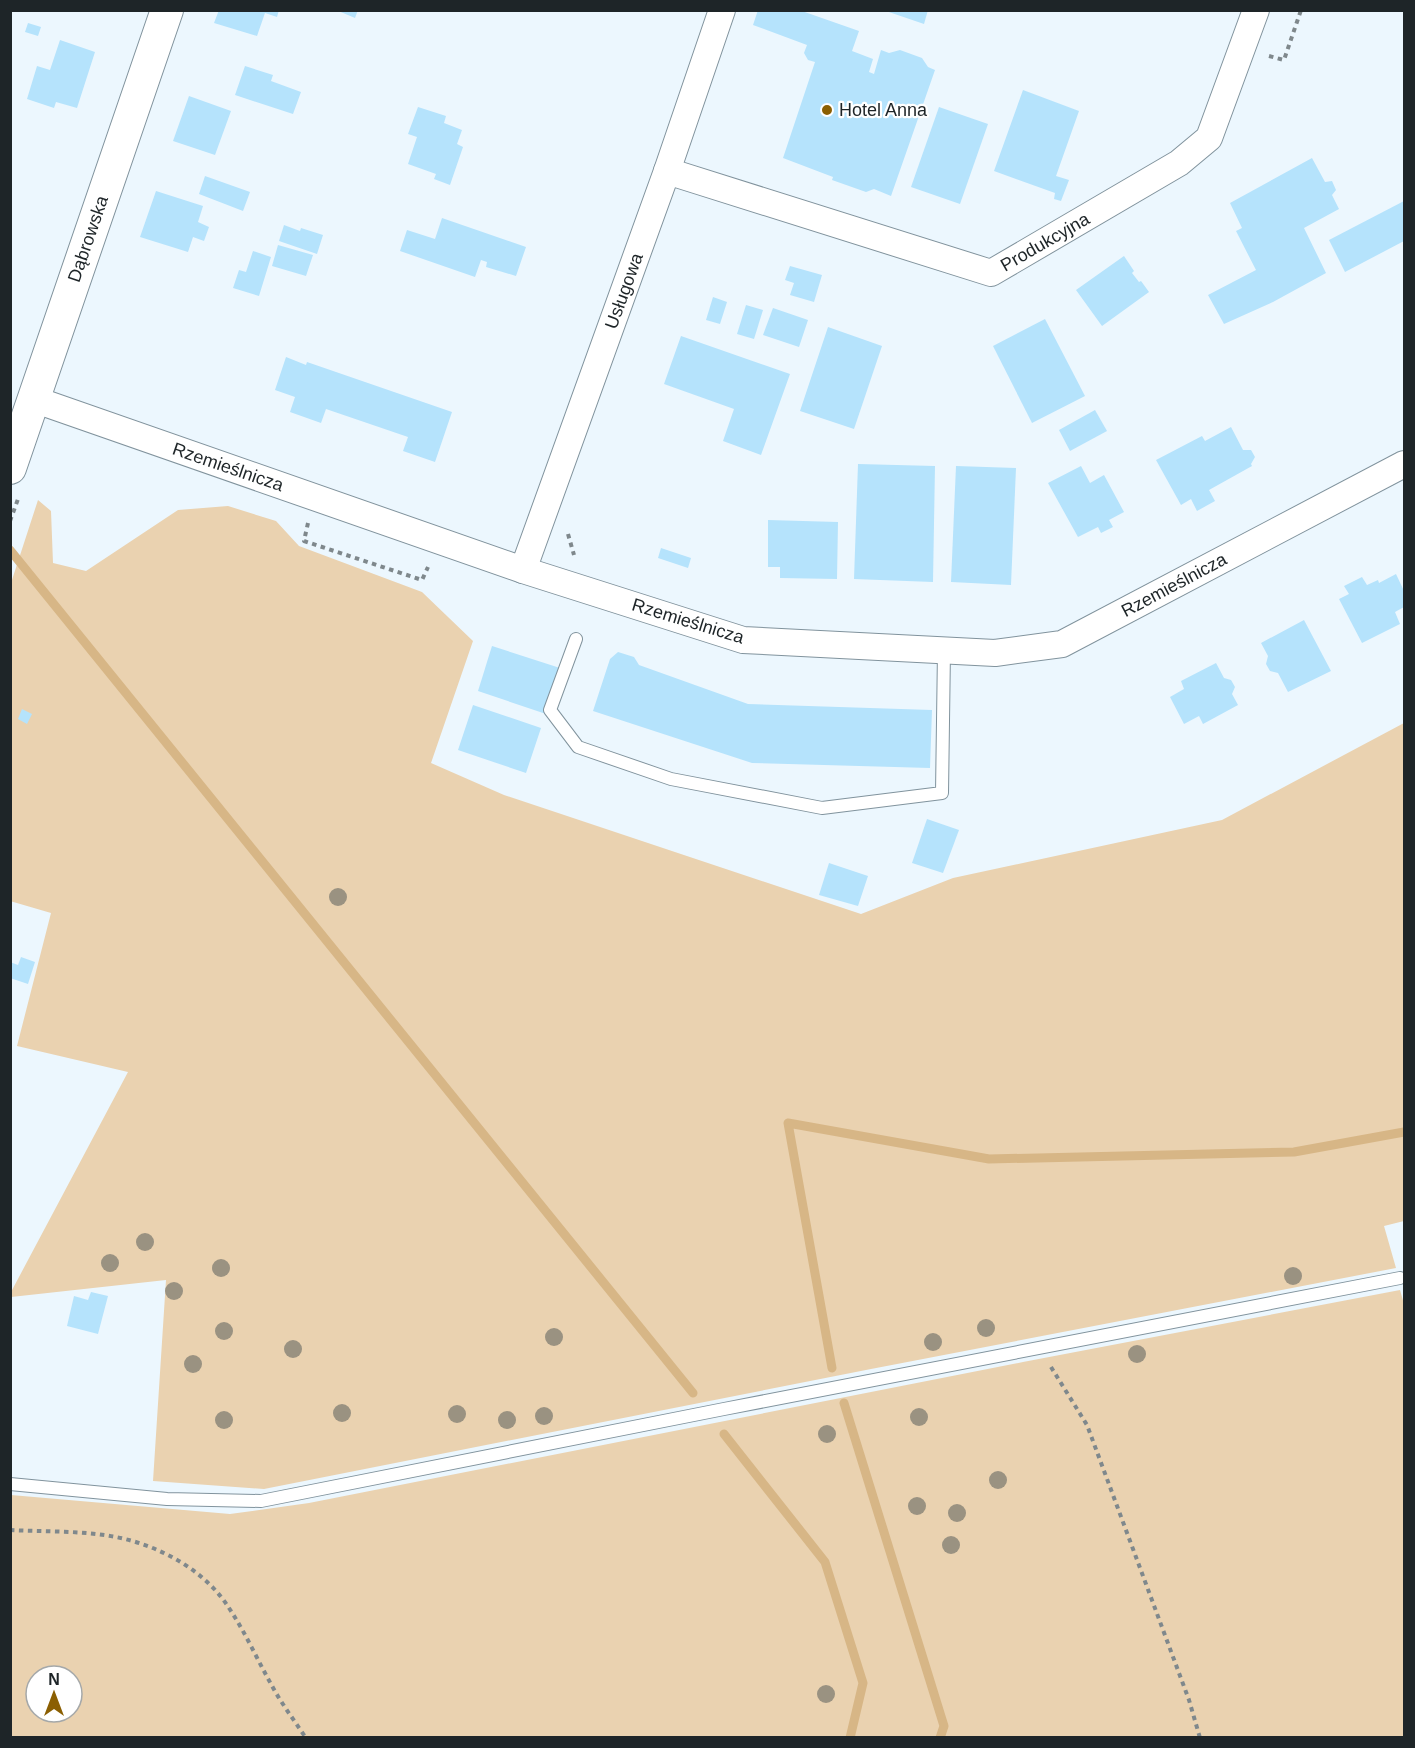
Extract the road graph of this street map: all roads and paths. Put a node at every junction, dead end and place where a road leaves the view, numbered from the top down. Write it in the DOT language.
graph roads {
  1 [pos="167,10"];
  2 [pos="722,10"];
  3 [pos="1256,10"];
  4 [pos="1301,10"];
  5 [pos="1263,54"];
  6 [pos="667,171"];
  7 [pos="33,399"];
  8 [pos="1404,464"];
  9 [pos="16,478"];
  10 [pos="310,517"];
  11 [pos="10,521"];
  12 [pos="567,526"];
  13 [pos="431,559"];
  14 [pos="578,559"];
  15 [pos="523,570"];
  16 [pos="576,639"];
  17 [pos="944,650"];
  18 [pos="1400,1278"];
  19 [pos="1040,1348"];
  20 [pos="10,1484"];
  21 [pos="10,1530"];
  22 [pos="306,1737"];
  23 [pos="1200,1737"];
  1 -- 7 [label="street, Dąbrowska"];
  2 -- 6 [label="street, Usługowa"];
  3 -- 6 [label="street, Produkcyjna"];
  4 -- 5 [label="path"];
  6 -- 15 [label="street, Usługowa"];
  7 -- 9 [label="street, Dąbrowska"];
  7 -- 15 [label="street, Rzemieślnicza"];
  8 -- 17 [label="street, Rzemieślnicza"];
  9 -- 11 [label="path"];
  10 -- 13 [label="path"];
  12 -- 14 [label="path"];
  15 -- 17 [label="street, Rzemieślnicza"];
  16 -- 17 [label="lane"];
  18 -- 19 [label="lane"];
  19 -- 20 [label="lane"];
  19 -- 23 [label="path"];
  21 -- 22 [label="path"];
}
